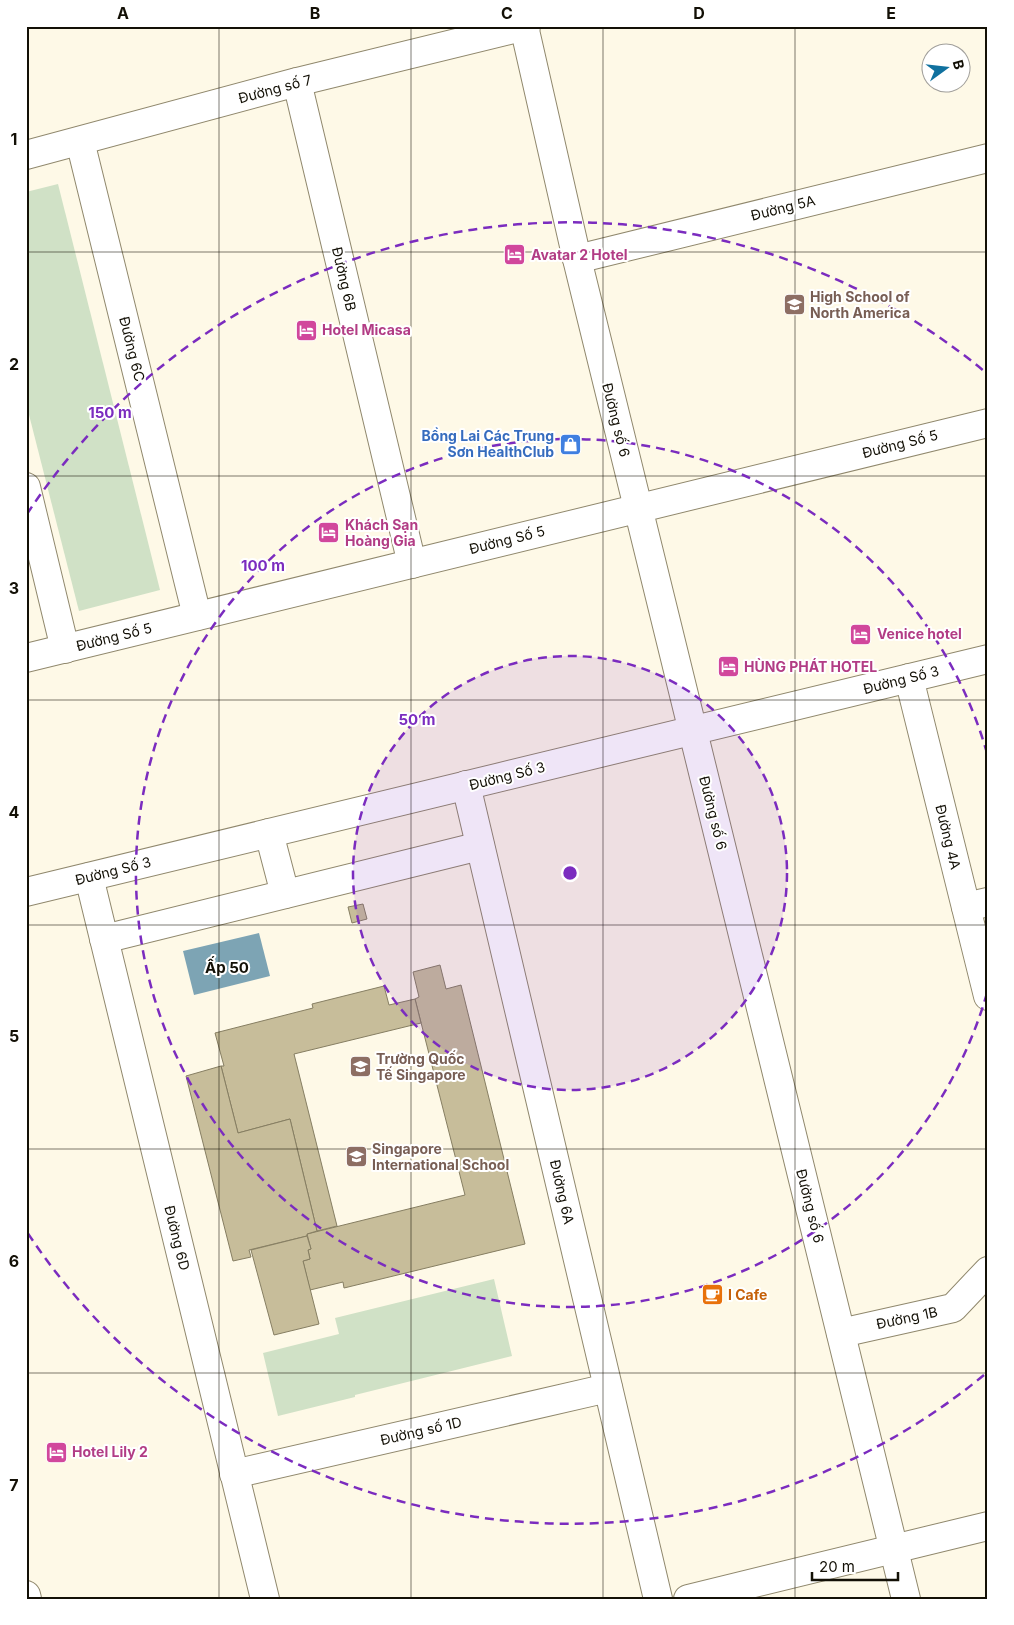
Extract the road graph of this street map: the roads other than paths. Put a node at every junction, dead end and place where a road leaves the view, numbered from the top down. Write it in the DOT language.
graph roads {
  1 [pos="525,26"];
  2 [pos="297,82"];
  3 [pos="80,141"];
  4 [pos="26,155"];
  5 [pos="988,158"];
  6 [pos="577,259"];
  7 [pos="988,423"];
  8 [pos="26,487"];
  9 [pos="638,508"];
  10 [pos="412,564"];
  11 [pos="197,616"];
  12 [pos="65,649"];
  13 [pos="26,658"];
  14 [pos="988,658"];
  15 [pos="909,678"];
  16 [pos="693,730"];
  17 [pos="466,786"];
  18 [pos="269,833"];
  19 [pos="480,846"];
  20 [pos="89,877"];
  21 [pos="26,892"];
  22 [pos="285,894"];
  23 [pos="977,904"];
  24 [pos="104,938"];
  25 [pos="988,996"];
  26 [pos="988,1271"];
  27 [pos="841,1333"];
  28 [pos="608,1388"];
  29 [pos="234,1474"];
  30 [pos="988,1526"];
  31 [pos="894,1548"];
  32 [pos="26,1594"];
  33 [pos="27,1599"];
  34 [pos="265,1599"];
  35 [pos="658,1599"];
  36 [pos="688,1599"];
  37 [pos="906,1599"];
  1 -- 2 [label="street, Đường số 7"];
  1 -- 6 [label="street, Đường số 6"];
  2 -- 3 [label="street, Đường số 7"];
  2 -- 10 [label="street, Đường 6B"];
  3 -- 4 [label="street, Đường số 7"];
  3 -- 11 [label="street, Đường 6C"];
  5 -- 6 [label="street, Đường 5A"];
  6 -- 9 [label="street, Đường số 6"];
  7 -- 9 [label="street, Đường Số 5"];
  8 -- 12 [label="street"];
  9 -- 10 [label="street, Đường Số 5"];
  9 -- 16 [label="street, Đường số 6"];
  10 -- 11 [label="street, Đường Số 5"];
  11 -- 12 [label="street, Đường Số 5"];
  12 -- 13 [label="street, Đường Số 5"];
  14 -- 15 [label="street, Đường Số 3"];
  15 -- 16 [label="street, Đường Số 3"];
  15 -- 23 [label="street, Đường 4A"];
  16 -- 17 [label="street, Đường Số 3"];
  16 -- 27 [label="street, Đường số 6"];
  17 -- 18 [label="street, Đường Số 3"];
  17 -- 19 [label="street, Đường 6A"];
  18 -- 20 [label="street, Đường Số 3"];
  18 -- 22 [label="street"];
  19 -- 22 [label="street"];
  19 -- 28 [label="street, Đường 6A"];
  20 -- 21 [label="street, Đường Số 3"];
  20 -- 24 [label="street, Đường 6D"];
  22 -- 24 [label="street"];
  23 -- 25 [label="street, Đường 4A"];
  24 -- 29 [label="street, Đường 6D"];
  26 -- 27 [label="street, Đường 1B"];
  27 -- 31 [label="street, Đường số 6"];
  28 -- 29 [label="street, Đường số 1D"];
  28 -- 35 [label="street, Đường 6A"];
  29 -- 34 [label="street, Đường 6D"];
  30 -- 31 [label="street"];
  31 -- 36 [label="street"];
  31 -- 37 [label="street, Đường số 6"];
  32 -- 33 [label="street"];
}
